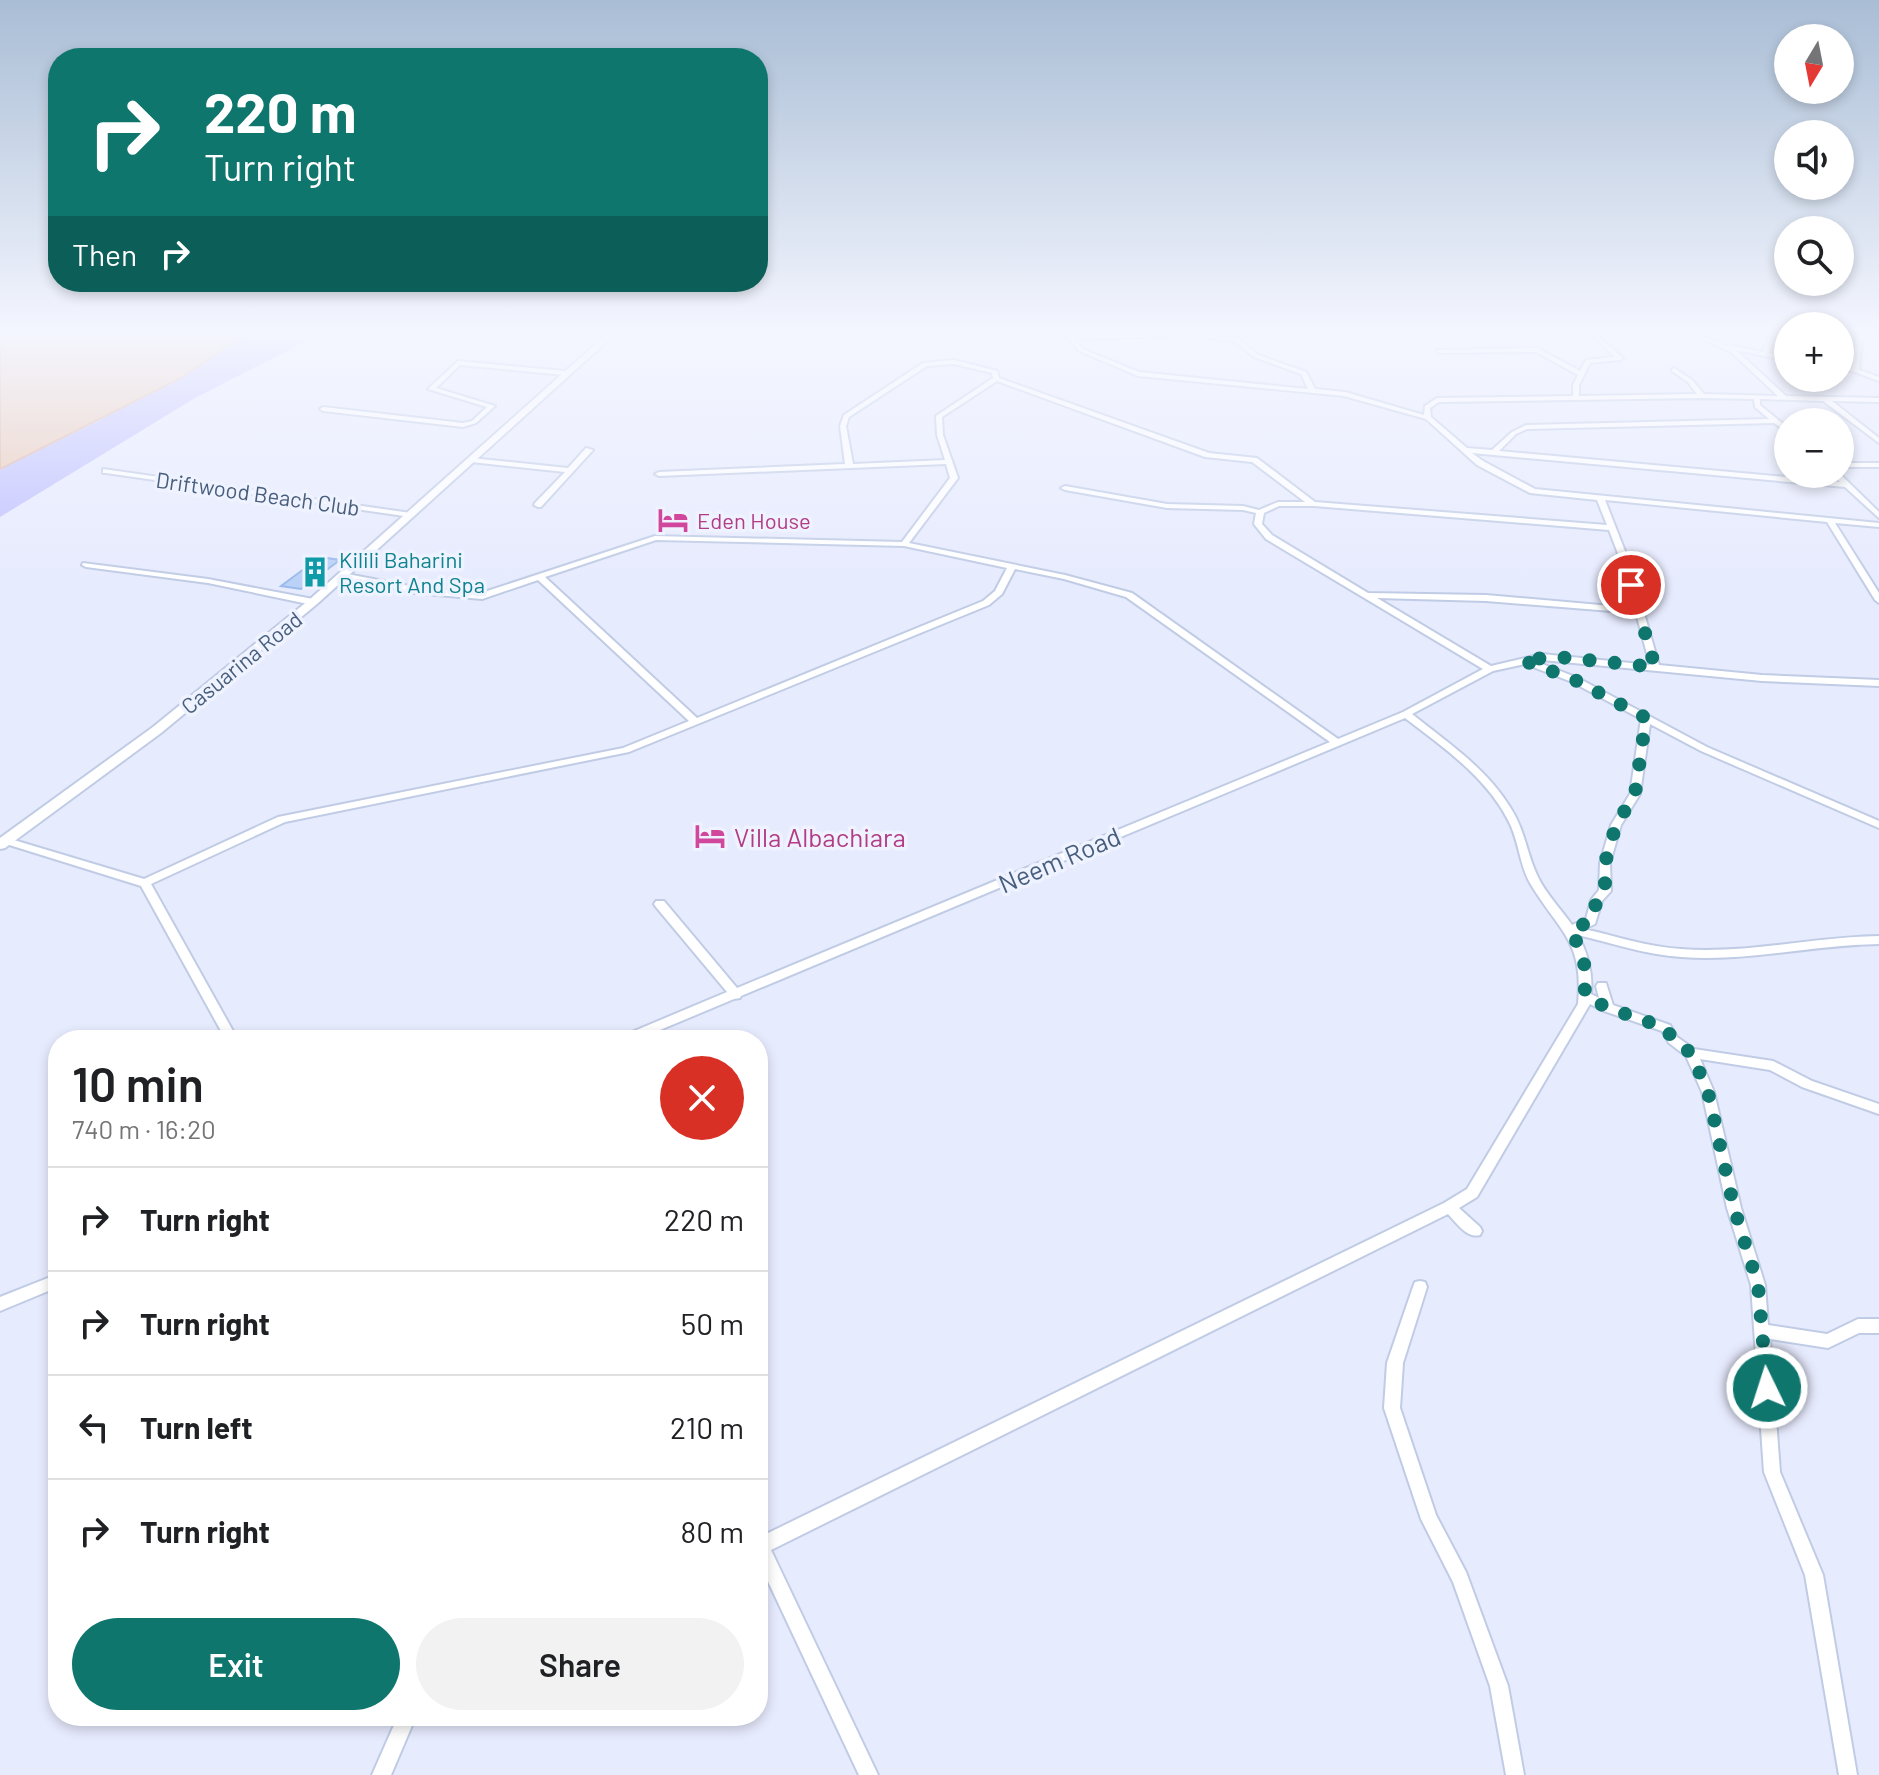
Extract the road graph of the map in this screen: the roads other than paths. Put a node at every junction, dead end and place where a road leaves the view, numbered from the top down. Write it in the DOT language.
graph roads {
  1 [pos="384,417"];
  2 [pos="480,417"];
  3 [pos="517,417"];
  4 [pos="846,417"];
  5 [pos="939,417"];
  6 [pos="1102,417"];
  7 [pos="1424,417"];
  8 [pos="1847,417"];
  9 [pos="1428,418"];
  10 [pos="1774,421"];
  11 [pos="1879,441"];
  12 [pos="589,450"];
  13 [pos="1468,450"];
  14 [pos="1493,453"];
  15 [pos="471,460"];
  16 [pos="948,462"];
  17 [pos="849,464"];
  18 [pos="1854,465"];
  19 [pos="1879,465"];
  20 [pos="570,470"];
  21 [pos="106,471"];
  22 [pos="659,474"];
  23 [pos="1774,478"];
  24 [pos="1065,488"];
  25 [pos="1850,488"];
  26 [pos="1600,498"];
  27 [pos="1314,504"];
  28 [pos="538,505"];
  29 [pos="1260,512"];
  30 [pos="411,515"];
  31 [pos="1879,516"];
  32 [pos="1830,521"];
  33 [pos="1879,525"];
  34 [pos="1611,528"];
  35 [pos="904,544"];
  36 [pos="86,565"];
  37 [pos="1012,566"];
  38 [pos="342,575"];
  39 [pos="540,577"];
  40 [pos="1366,595"];
  41 [pos="1879,600"];
  42 [pos="313,602"];
  43 [pos="1641,611"];
  44 [pos="1522,660"];
  45 [pos="1655,667"];
  46 [pos="1490,669"];
  47 [pos="1879,683"];
  48 [pos="1406,714"];
  49 [pos="1646,718"];
  50 [pos="695,721"];
  51 [pos="1337,743"];
  52 [pos="1879,825"];
  53 [pos="3,843"];
  54 [pos="145,883"];
  55 [pos="660,904"];
  56 [pos="1571,930"];
  57 [pos="1879,940"];
  58 [pos="1602,986"];
  59 [pos="736,995"];
  60 [pos="1585,996"];
  61 [pos="1608,1008"];
  62 [pos="226,1030"];
  63 [pos="649,1030"];
  64 [pos="1691,1053"];
  65 [pos="1879,1109"];
  66 [pos="1449,1207"];
  67 [pos="1475,1231"];
  68 [pos="48,1284"];
  69 [pos="1420,1287"];
  70 [pos="0,1304"];
  71 [pos="1879,1326"];
  72 [pos="1763,1331"];
  73 [pos="768,1543"];
  74 [pos="768,1566"];
  75 [pos="403,1726"];
  76 [pos="381,1775"];
  77 [pos="869,1775"];
  78 [pos="1515,1775"];
  79 [pos="1848,1775"];
  1 -- 2 [label="street"];
  3 -- 15 [label="street, Casuarina Road"];
  4 -- 17 [label="street"];
  5 -- 16 [label="street"];
  6 -- 27 [label="street"];
  7 -- 9 [label="street"];
  8 -- 11 [label="street"];
  9 -- 13 [label="street"];
  10 -- 14 [label="street"];
  12 -- 20 [label="street"];
  13 -- 14 [label="street"];
  13 -- 26 [label="street"];
  14 -- 23 [label="street"];
  15 -- 20 [label="street"];
  15 -- 30 [label="street, Casuarina Road"];
  16 -- 17 [label="street"];
  16 -- 35 [label="street"];
  17 -- 22 [label="street"];
  18 -- 19 [label="street"];
  20 -- 28 [label="street"];
  21 -- 30 [label="street, Driftwood Beach Club"];
  24 -- 29 [label="street"];
  25 -- 31 [label="street"];
  26 -- 32 [label="street"];
  26 -- 34 [label="street"];
  27 -- 29 [label="street"];
  27 -- 34 [label="street"];
  29 -- 40 [label="street"];
  30 -- 38 [label="street, Casuarina Road"];
  32 -- 33 [label="street"];
  32 -- 41 [label="street"];
  34 -- 43 [label="street"];
  35 -- 37 [label="street"];
  35 -- 39 [label="street"];
  36 -- 42 [label="street"];
  37 -- 50 [label="street"];
  37 -- 51 [label="street"];
  38 -- 39 [label="street"];
  38 -- 42 [label="street, Casuarina Road"];
  39 -- 50 [label="street"];
  40 -- 43 [label="street"];
  40 -- 46 [label="street"];
  42 -- 53 [label="street, Casuarina Road"];
  43 -- 45 [label="street"];
  44 -- 45 [label="street, Neem Road"];
  44 -- 46 [label="street, Neem Road"];
  44 -- 49 [label="street"];
  45 -- 47 [label="street, Neem Road"];
  46 -- 48 [label="street, Neem Road"];
  48 -- 51 [label="street, Neem Road"];
  48 -- 56 [label="street"];
  49 -- 52 [label="street"];
  49 -- 56 [label="street"];
  50 -- 54 [label="street"];
  51 -- 59 [label="street, Neem Road"];
  53 -- 54 [label="street"];
  54 -- 62 [label="street"];
  55 -- 59 [label="street"];
  56 -- 57 [label="street"];
  56 -- 60 [label="street"];
  58 -- 61 [label="street"];
  59 -- 63 [label="street, Neem Road"];
  60 -- 61 [label="street"];
  60 -- 66 [label="street"];
  61 -- 64 [label="street"];
  64 -- 65 [label="street"];
  64 -- 72 [label="street"];
  66 -- 67 [label="street"];
  66 -- 73 [label="street"];
  68 -- 70 [label="street"];
  69 -- 78 [label="street"];
  71 -- 72 [label="street"];
  72 -- 79 [label="street"];
  74 -- 77 [label="street"];
  75 -- 76 [label="street"];
}
